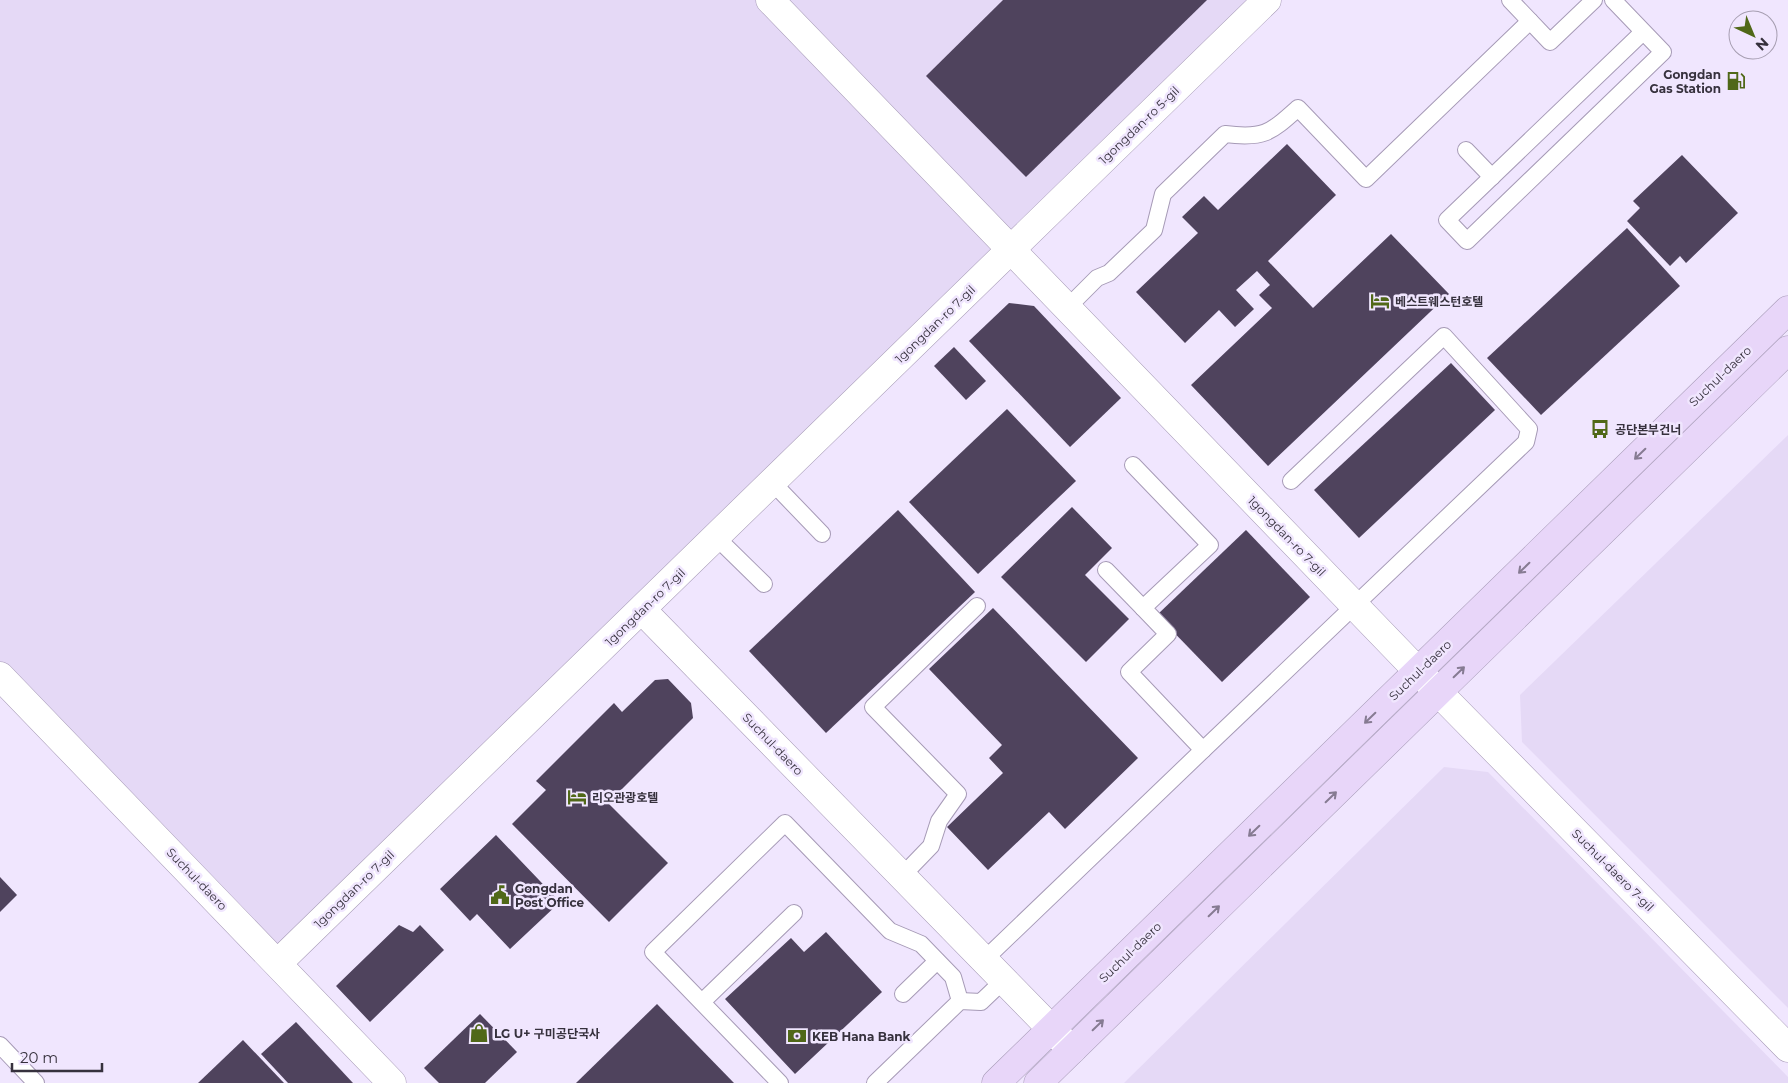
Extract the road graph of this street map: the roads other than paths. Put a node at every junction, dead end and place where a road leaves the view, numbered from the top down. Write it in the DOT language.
graph roads {
  1 [pos="770,0"];
  2 [pos="1267,0"];
  3 [pos="1510,0"];
  4 [pos="1594,0"];
  5 [pos="1612,0"];
  6 [pos="1530,21"];
  7 [pos="1643,32"];
  8 [pos="1466,150"];
  9 [pos="1492,177"];
  10 [pos="1011,250"];
  11 [pos="1067,308"];
  12 [pos="1788,310"];
  13 [pos="1788,350"];
  14 [pos="1133,465"];
  15 [pos="1291,481"];
  16 [pos="772,482"];
  17 [pos="822,534"];
  18 [pos="716,537"];
  19 [pos="1106,570"];
  20 [pos="764,584"];
  21 [pos="1354,605"];
  22 [pos="977,606"];
  23 [pos="1143,608"];
  24 [pos="642,610"];
  25 [pos="1418,671"];
  26 [pos="0,676"];
  27 [pos="1438,692"];
  28 [pos="1204,750"];
  29 [pos="902,876"];
  30 [pos="794,913"];
  31 [pos="984,960"];
  32 [pos="937,961"];
  33 [pos="278,963"];
  34 [pos="1004,980"];
  35 [pos="903,994"];
  36 [pos="960,1001"];
  37 [pos="702,1002"];
  38 [pos="1051,1029"];
  39 [pos="0,1045"];
  40 [pos="1788,1048"];
  41 [pos="1072,1050"];
  42 [pos="36,1083"];
  43 [pos="392,1083"];
  44 [pos="780,1083"];
  45 [pos="875,1083"];
  46 [pos="996,1083"];
  47 [pos="1038,1083"];
  1 -- 10 [label="street, 1gongdan-ro 7-gil"];
  2 -- 10 [label="street, 1gongdan-ro 5-gil"];
  3 -- 6 [label="lane"];
  4 -- 6 [label="lane"];
  5 -- 7 [label="lane"];
  6 -- 11 [label="lane"];
  7 -- 9 [label="lane"];
  7 -- 9 [label="lane"];
  8 -- 9 [label="lane"];
  10 -- 11 [label="street, 1gongdan-ro 7-gil"];
  10 -- 16 [label="street, 1gongdan-ro 7-gil"];
  11 -- 21 [label="street, 1gongdan-ro 7-gil"];
  12 -- 25 [label="main road, Suchul-daero, one-way"];
  27 -- 13 [label="main road, one-way"];
  14 -- 23 [label="lane"];
  15 -- 21 [label="lane"];
  16 -- 17 [label="lane"];
  16 -- 18 [label="street, 1gongdan-ro 7-gil"];
  18 -- 20 [label="lane"];
  18 -- 24 [label="street, 1gongdan-ro 7-gil"];
  19 -- 23 [label="lane"];
  21 -- 25 [label="street, 1gongdan-ro 7-gil"];
  21 -- 28 [label="lane"];
  22 -- 29 [label="lane"];
  23 -- 28 [label="lane"];
  24 -- 29 [label="street, Suchul-daero"];
  24 -- 33 [label="street, 1gongdan-ro 7-gil"];
  25 -- 27 [label="street, 1gongdan-ro 7-gil"];
  25 -- 38 [label="main road, Suchul-daero, one-way"];
  26 -- 33 [label="street, Suchul-daero"];
  27 -- 40 [label="street, Suchul-daero 7-gil"];
  41 -- 27 [label="main road, one-way"];
  28 -- 31 [label="lane"];
  29 -- 31 [label="street, Suchul-daero"];
  30 -- 37 [label="lane"];
  31 -- 34 [label="street, Suchul-daero"];
  32 -- 35 [label="lane"];
  32 -- 36 [label="lane"];
  32 -- 37 [label="lane"];
  33 -- 43 [label="street, Suchul-daero"];
  34 -- 36 [label="lane"];
  34 -- 38 [label="street, Suchul-daero"];
  36 -- 45 [label="lane"];
  37 -- 44 [label="lane"];
  38 -- 41 [label="street, Suchul-daero"];
  38 -- 46 [label="main road, Suchul-daero"];
  39 -- 42 [label="lane"];
  41 -- 47 [label="main road"];
}
